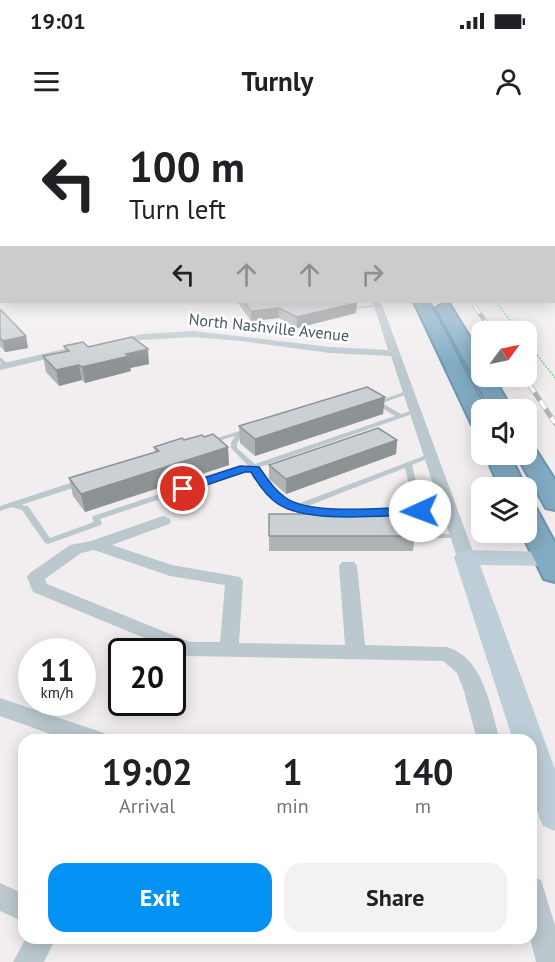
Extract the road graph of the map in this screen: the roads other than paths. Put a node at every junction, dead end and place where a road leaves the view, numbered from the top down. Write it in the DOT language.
graph roads {
  1 [pos="378,303"];
  2 [pos="422,303"];
  3 [pos="441,303"];
  4 [pos="352,308"];
  5 [pos="106,343"];
  6 [pos="73,350"];
  7 [pos="395,353"];
  8 [pos="471,356"];
  9 [pos="2,364"];
  10 [pos="409,392"];
  11 [pos="369,397"];
  12 [pos="381,400"];
  13 [pos="471,401"];
  14 [pos="416,411"];
  15 [pos="399,416"];
  16 [pos="196,446"];
  17 [pos="431,455"];
  18 [pos="408,464"];
  19 [pos="534,465"];
  20 [pos="255,469"];
  21 [pos="87,480"];
  22 [pos="555,502"];
  23 [pos="12,505"];
  24 [pos="295,508"];
  25 [pos="0,509"];
  26 [pos="450,510"];
  27 [pos="420,511"];
  28 [pos="163,521"];
  29 [pos="537,534"];
  30 [pos="95,545"];
  31 [pos="462,547"];
  32 [pos="553,563"];
  33 [pos="348,566"];
  34 [pos="229,650"];
  35 [pos="357,652"];
  36 [pos="0,707"];
  37 [pos="79,734"];
  38 [pos="487,734"];
  39 [pos="527,734"];
  40 [pos="537,763"];
  41 [pos="555,815"];
  42 [pos="0,897"];
  43 [pos="18,905"];
  44 [pos="537,912"];
  45 [pos="38,944"];
  46 [pos="28,962"];
  47 [pos="551,962"];
  1 -- 4 [label="lane"];
  1 -- 7 [label="street"];
  2 -- 13 [label="highway"];
  3 -- 8 [label="highway"];
  5 -- 7 [label="street, North Nashville Avenue"];
  6 -- 9 [label="street"];
  7 -- 10 [label="street"];
  10 -- 12 [label="lane"];
  10 -- 14 [label="street"];
  11 -- 12 [label="lane"];
  12 -- 15 [label="lane"];
  14 -- 15 [label="lane"];
  14 -- 17 [label="street"];
  15 -- 20 [label="lane"];
  16 -- 20 [label="lane"];
  17 -- 18 [label="lane"];
  17 -- 26 [label="street"];
  18 -- 24 [label="lane"];
  18 -- 27 [label="lane"];
  19 -- 22 [label="highway"];
  20 -- 23 [label="lane"];
  20 -- 24 [label="lane"];
  21 -- 23 [label="lane"];
  23 -- 25 [label="lane"];
  24 -- 27 [label="lane"];
  26 -- 27 [label="lane"];
  26 -- 31 [label="street"];
  27 -- 31 [label="lane"];
  28 -- 30 [label="street"];
  29 -- 32 [label="highway"];
  30 -- 34 [label="street"];
  30 -- 34 [label="street"];
  31 -- 32 [label="street"];
  31 -- 39 [label="street"];
  33 -- 35 [label="street"];
  34 -- 35 [label="street"];
  35 -- 38 [label="street"];
  36 -- 37 [label="street"];
  40 -- 41 [label="street"];
  42 -- 43 [label="street"];
  44 -- 47 [label="street"];
  45 -- 46 [label="street"];
}
